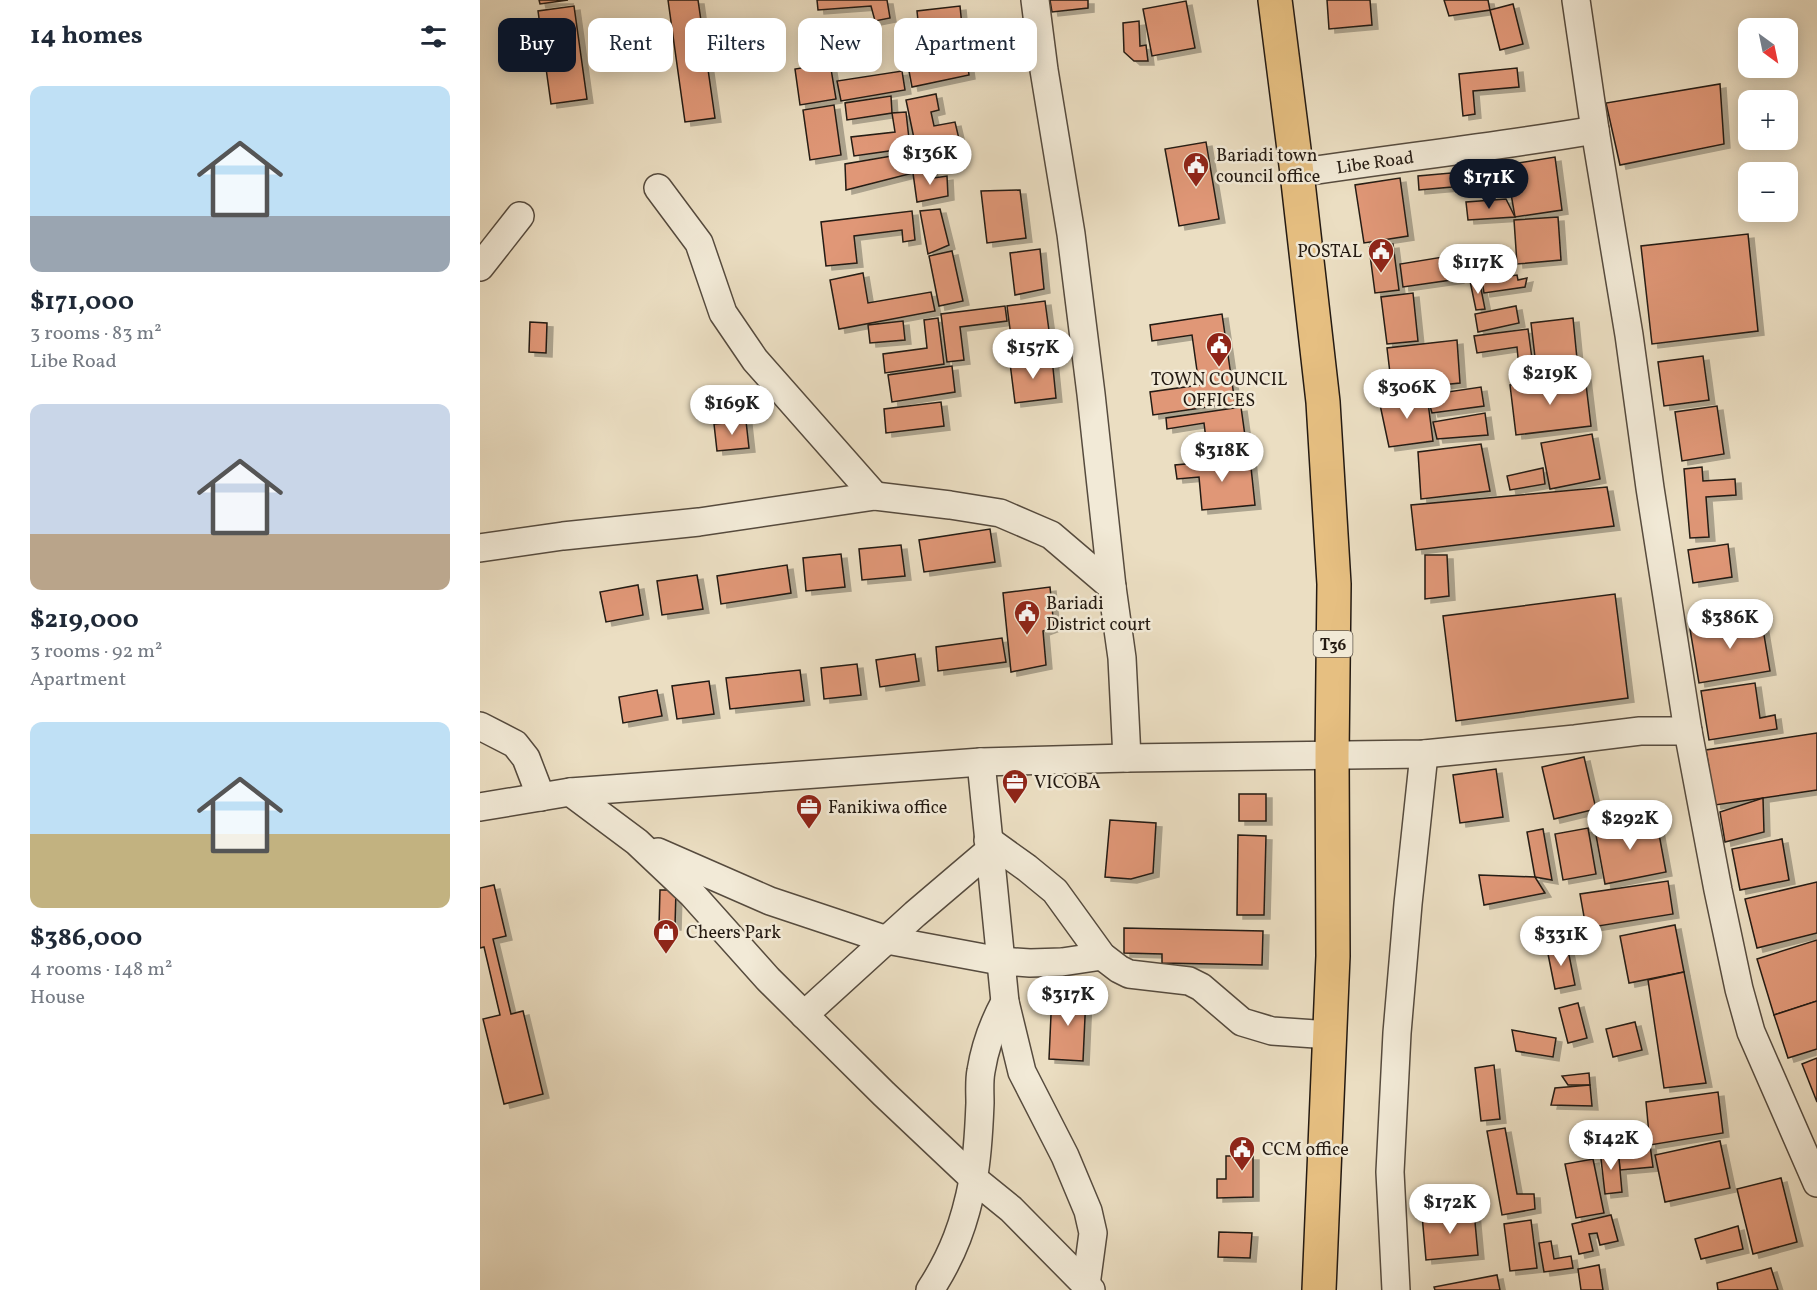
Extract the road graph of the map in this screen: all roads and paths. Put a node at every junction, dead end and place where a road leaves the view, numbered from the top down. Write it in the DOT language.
graph roads {
  1 [pos="1035,0"];
  2 [pos="1275,0"];
  3 [pos="1576,0"];
  4 [pos="1595,130"];
  5 [pos="1297,173"];
  6 [pos="658,188"];
  7 [pos="520,216"];
  8 [pos="480,267"];
  9 [pos="875,496"];
  10 [pos="480,548"];
  11 [pos="1112,587"];
  12 [pos="480,726"];
  13 [pos="1688,731"];
  14 [pos="1424,754"];
  15 [pos="1332,755"];
  16 [pos="1127,758"];
  17 [pos="981,762"];
  18 [pos="570,792"];
  19 [pos="541,797"];
  20 [pos="480,807"];
  21 [pos="637,842"];
  22 [pos="988,845"];
  23 [pos="887,940"];
  24 [pos="1102,956"];
  25 [pos="1000,961"];
  26 [pos="1005,1002"];
  27 [pos="804,1015"];
  28 [pos="1330,1035"];
  29 [pos="974,1179"];
  30 [pos="1817,1183"];
  31 [pos="1089,1288"];
  32 [pos="930,1290"];
  33 [pos="1319,1290"];
  34 [pos="1396,1290"];
  1 -- 11 [label="street"];
  2 -- 5 [label="highway, T36"];
  3 -- 4 [label="street"];
  4 -- 5 [label="street, Libe Road"];
  4 -- 13 [label="street"];
  5 -- 15 [label="highway, T36"];
  6 -- 9 [label="street"];
  7 -- 8 [label="street"];
  9 -- 10 [label="street"];
  9 -- 11 [label="street"];
  11 -- 16 [label="street"];
  12 -- 19 [label="street"];
  13 -- 14 [label="street"];
  13 -- 30 [label="street"];
  14 -- 15 [label="street"];
  14 -- 34 [label="street"];
  15 -- 16 [label="street"];
  15 -- 28 [label="highway, T36"];
  16 -- 17 [label="street"];
  17 -- 18 [label="street"];
  17 -- 22 [label="street"];
  18 -- 19 [label="street"];
  18 -- 21 [label="street"];
  19 -- 20 [label="street"];
  21 -- 23 [label="street"];
  21 -- 27 [label="street"];
  22 -- 23 [label="street"];
  22 -- 24 [label="street"];
  22 -- 25 [label="street"];
  23 -- 25 [label="street"];
  23 -- 27 [label="street"];
  24 -- 25 [label="street"];
  24 -- 28 [label="street"];
  25 -- 26 [label="street"];
  26 -- 29 [label="street"];
  26 -- 31 [label="street"];
  27 -- 29 [label="street"];
  28 -- 33 [label="highway, T36"];
  29 -- 31 [label="street"];
  29 -- 32 [label="street"];
}
